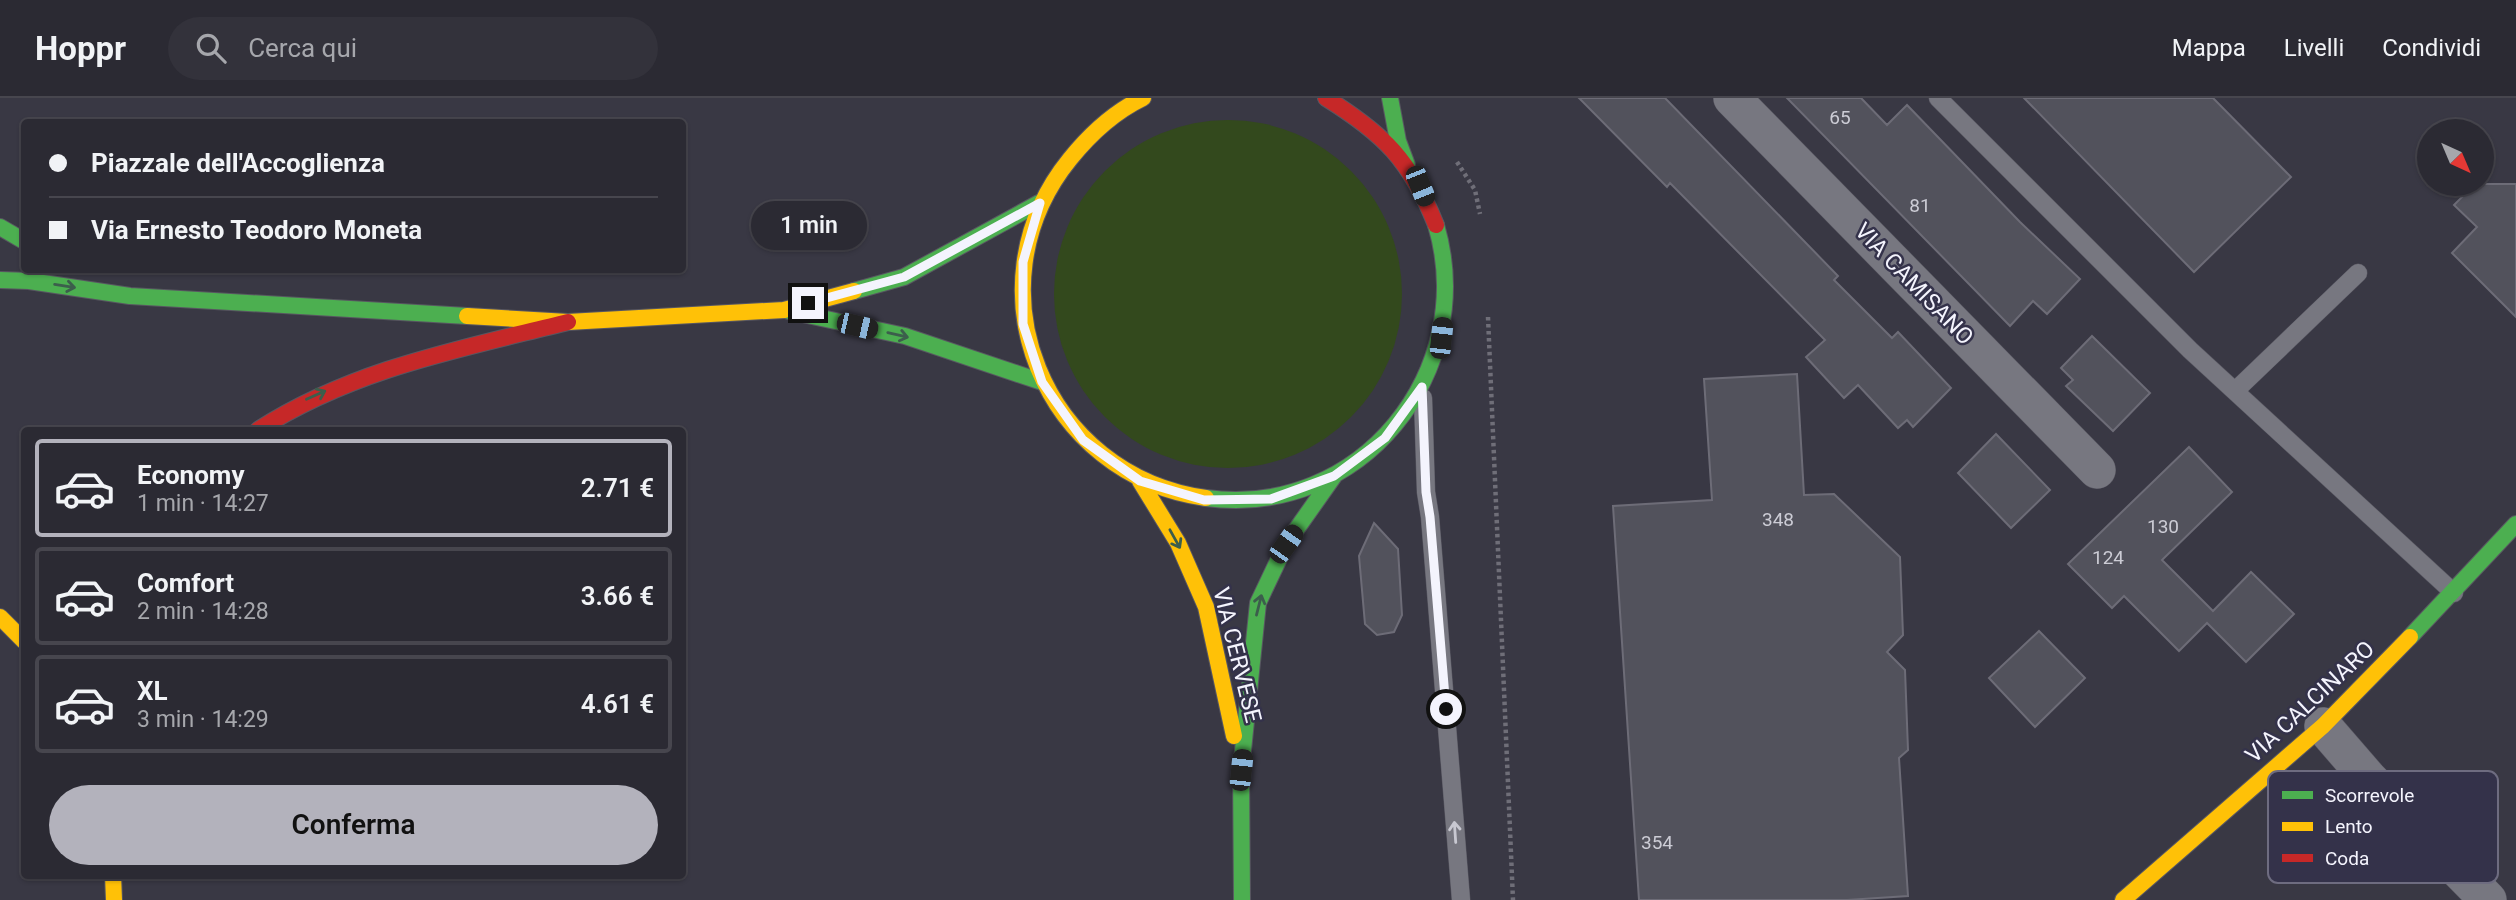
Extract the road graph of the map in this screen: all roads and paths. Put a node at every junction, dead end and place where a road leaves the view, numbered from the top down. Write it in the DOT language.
graph roads {
  1 [pos="1143,98"];
  2 [pos="1326,98"];
  3 [pos="1390,98"];
  4 [pos="1732,98"];
  5 [pos="1938,98"];
  6 [pos="1454,158"];
  7 [pos="1407,165"];
  8 [pos="1040,203"];
  9 [pos="1482,224"];
  10 [pos="0,228"];
  11 [pos="21,239"];
  12 [pos="84,273"];
  13 [pos="2358,273"];
  14 [pos="0,280"];
  15 [pos="130,296"];
  16 [pos="1487,304"];
  17 [pos="784,310"];
  18 [pos="568,322"];
  19 [pos="1042,382"];
  20 [pos="1422,387"];
  21 [pos="2235,391"];
  22 [pos="262,427"];
  23 [pos="2097,470"];
  24 [pos="1334,476"];
  25 [pos="1140,481"];
  26 [pos="2516,524"];
  27 [pos="2454,593"];
  28 [pos="0,617"];
  29 [pos="21,638"];
  30 [pos="2323,726"];
  31 [pos="1241,770"];
  32 [pos="2271,771"];
  33 [pos="2362,771"];
  34 [pos="2268,774"];
  35 [pos="1243,829"];
  36 [pos="1257,876"];
  37 [pos="113,879"];
  38 [pos="2471,883"];
  39 [pos="114,900"];
  40 [pos="1242,900"];
  41 [pos="1461,900"];
  42 [pos="1513,900"];
  43 [pos="2123,900"];
  44 [pos="2488,900"];
  1 -- 8 [label="main road"];
  2 -- 7 [label="main road"];
  3 -- 7 [label="main road"];
  4 -- 23 [label="street, VIA CAMISANO"];
  5 -- 21 [label="lane"];
  6 -- 9 [label="path"];
  7 -- 20 [label="main road"];
  8 -- 17 [label="main road"];
  8 -- 19 [label="main road"];
  10 -- 11 [label="main road"];
  12 -- 15 [label="main road"];
  13 -- 21 [label="lane"];
  14 -- 15 [label="main road, one-way"];
  15 -- 18 [label="main road"];
  16 -- 42 [label="path"];
  17 -- 18 [label="main road"];
  17 -- 19 [label="main road, one-way"];
  22 -- 18 [label="main road, one-way"];
  19 -- 25 [label="main road"];
  20 -- 24 [label="main road"];
  41 -- 20 [label="lane, one-way"];
  21 -- 27 [label="lane"];
  24 -- 25 [label="main road"];
  31 -- 24 [label="main road, VIA CERVESE, one-way"];
  25 -- 31 [label="main road, VIA CERVESE, one-way"];
  26 -- 27 [label="main road, VIA CALCINARO"];
  27 -- 30 [label="main road, VIA CALCINARO"];
  28 -- 29 [label="main road"];
  30 -- 32 [label="main road, VIA CALCINARO"];
  30 -- 33 [label="street"];
  31 -- 35 [label="main road, VIA CERVESE"];
  34 -- 43 [label="main road, VIA CALCINARO"];
  35 -- 36 [label="main road, VIA CERVESE"];
  35 -- 40 [label="main road, VIA CERVESE"];
  37 -- 39 [label="main road"];
  38 -- 44 [label="street"];
}
